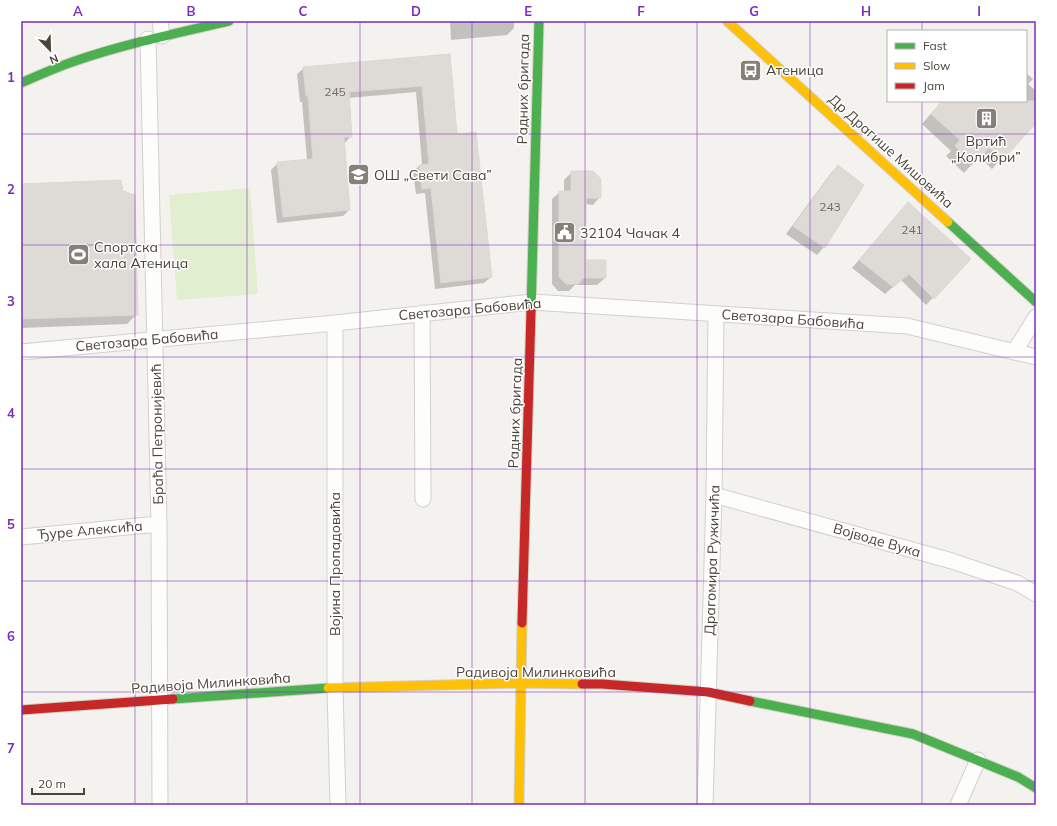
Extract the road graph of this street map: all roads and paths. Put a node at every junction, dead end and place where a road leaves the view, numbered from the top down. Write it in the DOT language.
graph roads {
  1 [pos="229,21"];
  2 [pos="539,21"];
  3 [pos="727,21"];
  4 [pos="157,32"];
  5 [pos="21,83"];
  6 [pos="532,302"];
  7 [pos="1036,302"];
  8 [pos="422,313"];
  9 [pos="716,314"];
  10 [pos="1036,317"];
  11 [pos="335,323"];
  12 [pos="154,339"];
  13 [pos="21,352"];
  14 [pos="1014,352"];
  15 [pos="1036,356"];
  16 [pos="714,495"];
  17 [pos="423,499"];
  18 [pos="159,524"];
  19 [pos="21,537"];
  20 [pos="1036,594"];
  21 [pos="520,683"];
  22 [pos="335,688"];
  23 [pos="708,692"];
  24 [pos="160,701"];
  25 [pos="21,710"];
  26 [pos="978,760"];
  27 [pos="1036,788"];
  28 [pos="160,805"];
  29 [pos="338,805"];
  30 [pos="519,805"];
  31 [pos="705,805"];
  32 [pos="958,805"];
  1 -- 4 [label="street"];
  2 -- 6 [label="street, Радних бригада"];
  3 -- 7 [label="street, Др Драгише Мишовића"];
  4 -- 5 [label="street"];
  4 -- 12 [label="street, Браћа Петронијевић"];
  6 -- 8 [label="street, Светозара Бабовића"];
  6 -- 9 [label="street, Светозара Бабовића"];
  6 -- 21 [label="street, Радних бригада"];
  8 -- 11 [label="street, Светозара Бабовића"];
  8 -- 17 [label="street"];
  9 -- 14 [label="street, Светозара Бабовића"];
  9 -- 16 [label="street, Драгомира Ружичића"];
  10 -- 14 [label="street"];
  11 -- 12 [label="street, Светозара Бабовића"];
  11 -- 22 [label="street, Војина Пропадовића"];
  12 -- 13 [label="street, Светозара Бабовића"];
  12 -- 18 [label="street, Браћа Петронијевић"];
  14 -- 15 [label="street, Светозара Бабовића"];
  16 -- 20 [label="street, Војводе Вука"];
  16 -- 23 [label="street, Драгомира Ружичића"];
  18 -- 19 [label="street, Ђуре Алексића"];
  18 -- 24 [label="street, Браћа Петронијевић"];
  21 -- 22 [label="street, Радивоја Милинковића"];
  21 -- 23 [label="street, Радивоја Милинковића"];
  21 -- 30 [label="street, Радних бригада"];
  22 -- 24 [label="street, Радивоја Милинковића"];
  22 -- 29 [label="street, Војина Пропадовића"];
  23 -- 26 [label="street, Радивоја Милинковића"];
  23 -- 31 [label="street, Драгомира Ружичића"];
  24 -- 25 [label="street, Радивоја Милинковића"];
  24 -- 28 [label="street, Браћа Петронијевић"];
  26 -- 27 [label="street, Радивоја Милинковића"];
  26 -- 32 [label="street"];
}
